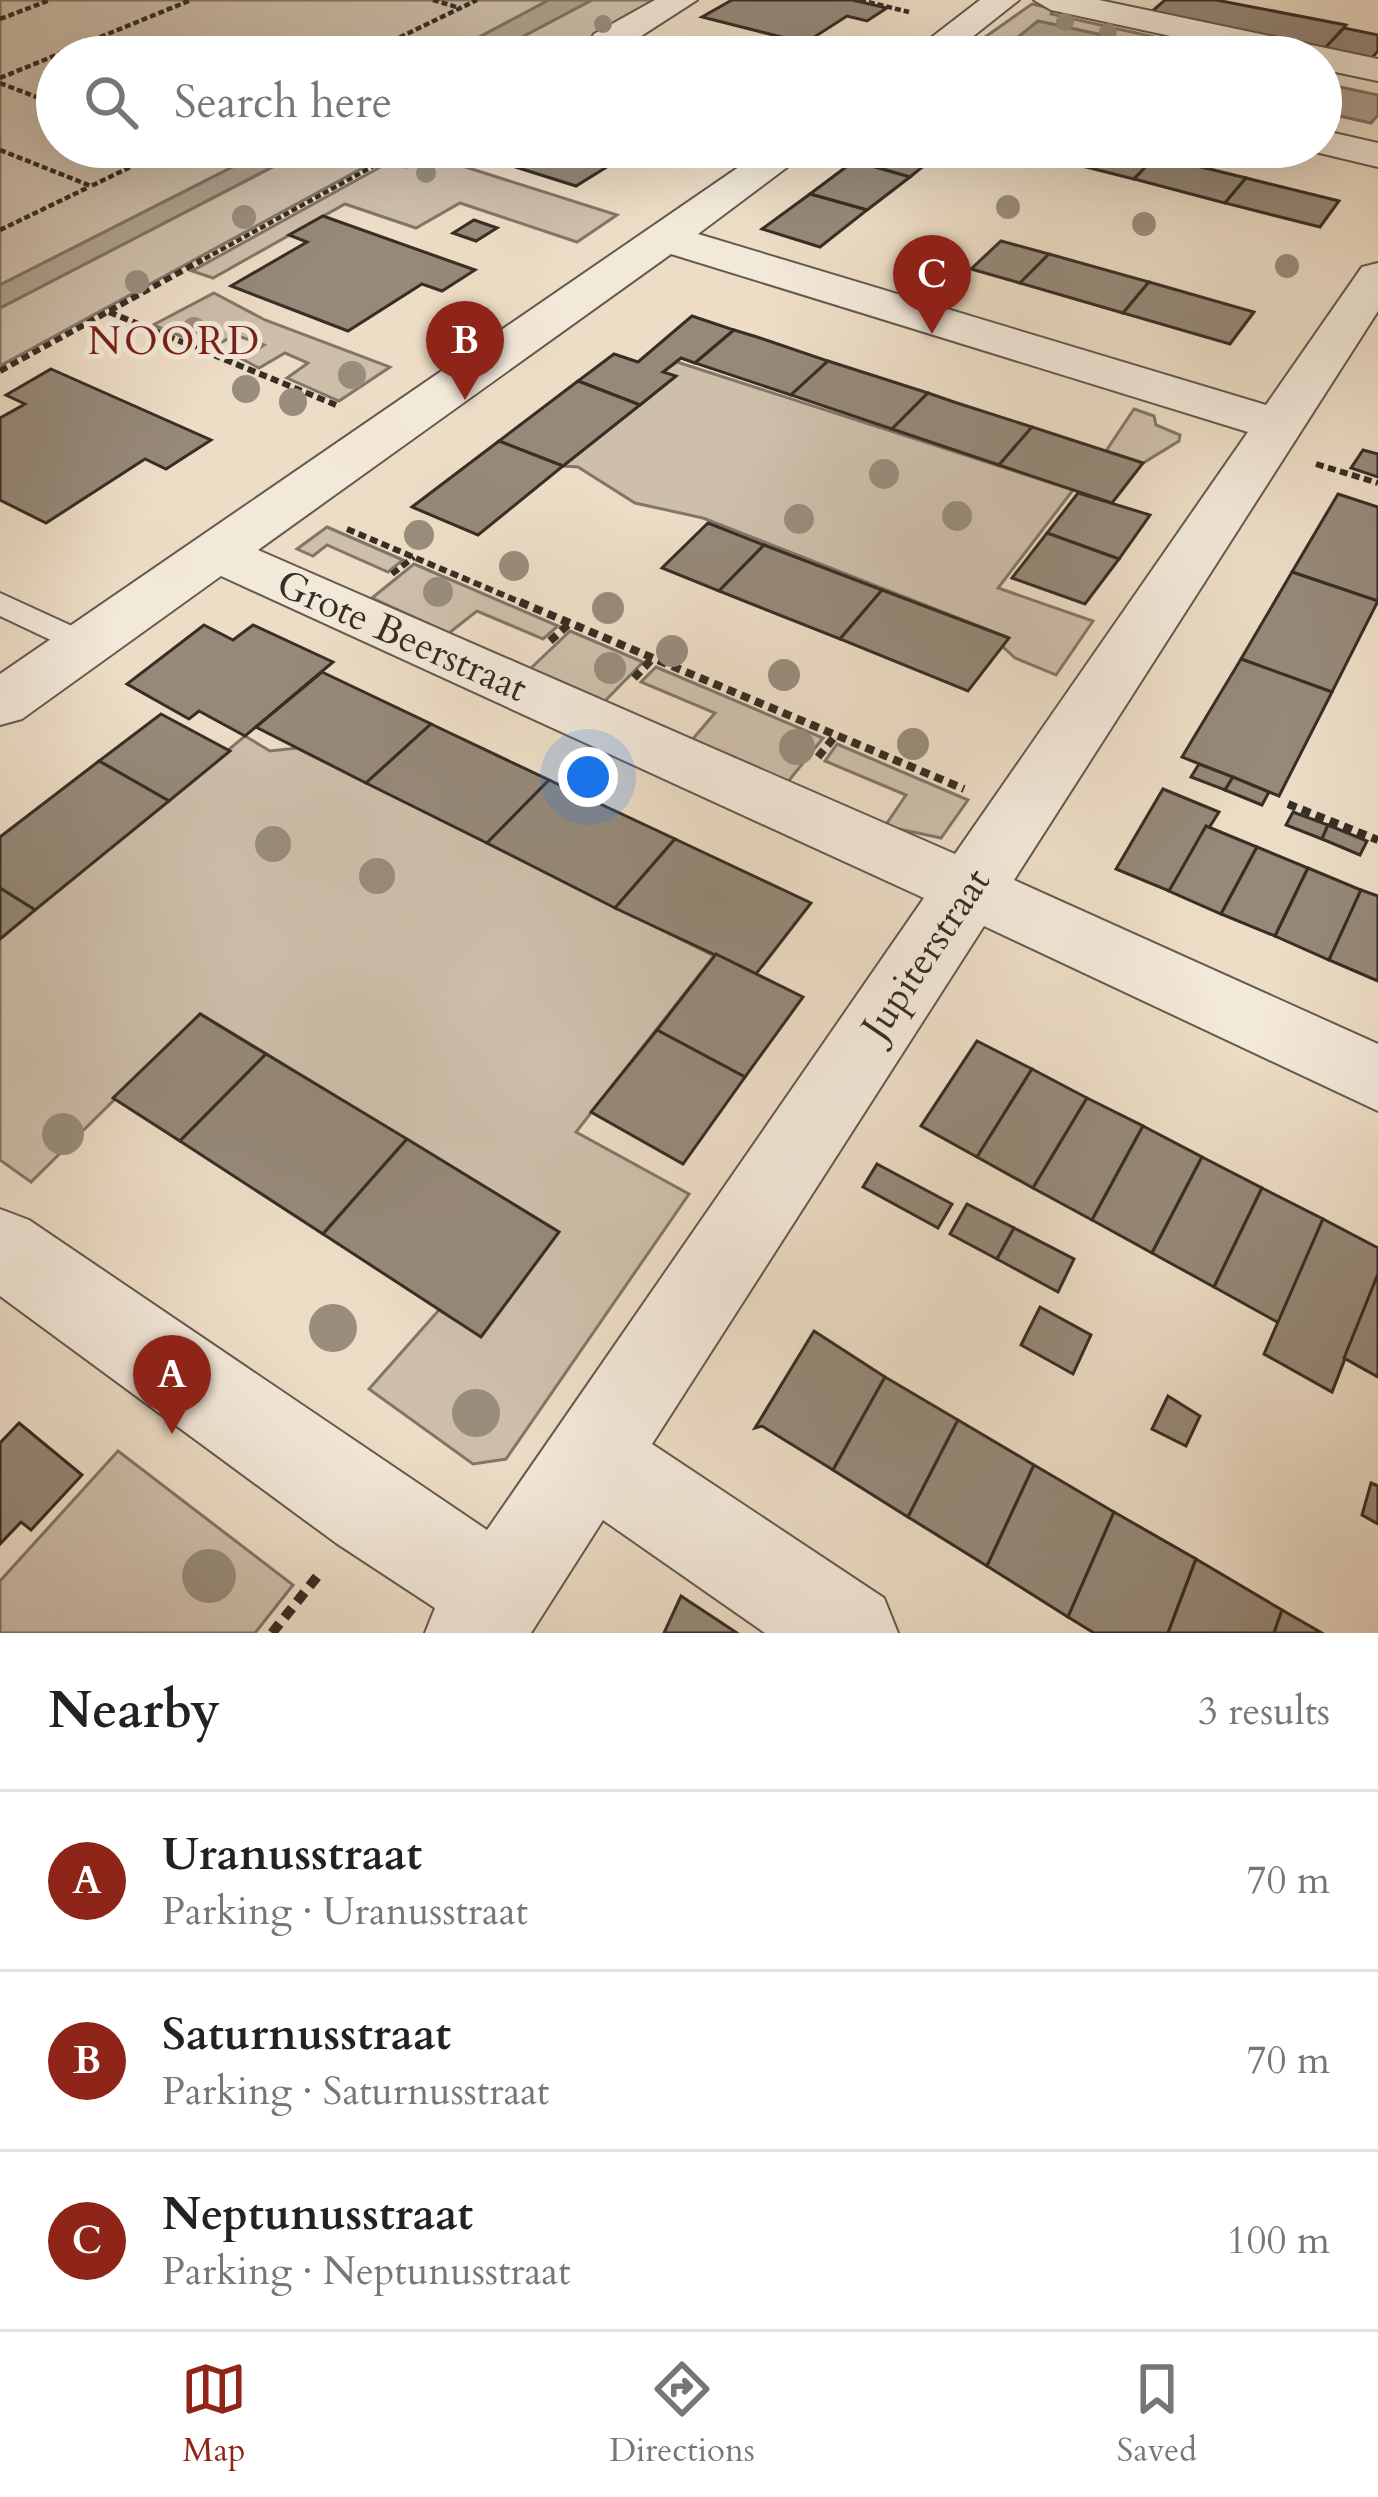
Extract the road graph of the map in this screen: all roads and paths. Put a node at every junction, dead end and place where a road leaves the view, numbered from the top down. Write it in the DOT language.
graph roads {
  1 [pos="50,0"];
  2 [pos="191,0"];
  3 [pos="433,0"];
  4 [pos="477,0"];
  5 [pos="680,0"];
  6 [pos="860,0"];
  7 [pos="1002,0"];
  8 [pos="1051,0"];
  9 [pos="460,8"];
  10 [pos="922,16"];
  11 [pos="0,19"];
  12 [pos="106,36"];
  13 [pos="402,36"];
  14 [pos="617,36"];
  15 [pos="959,36"];
  16 [pos="1220,36"];
  17 [pos="1342,62"];
  18 [pos="36,66"];
  19 [pos="1378,70"];
  20 [pos="0,81"];
  21 [pos="36,96"];
  22 [pos="1342,147"];
  23 [pos="0,150"];
  24 [pos="1378,155"];
  25 [pos="36,164"];
  26 [pos="46,168"];
  27 [pos="127,168"];
  28 [pos="370,168"];
  29 [pos="764,168"];
  30 [pos="91,186"];
  31 [pos="0,230"];
  32 [pos="664,238"];
  33 [pos="1378,276"];
  34 [pos="110,312"];
  35 [pos="1355,350"];
  36 [pos="0,371"];
  37 [pos="339,406"];
  38 [pos="1279,425"];
  39 [pos="342,526"];
  40 [pos="218,553"];
  41 [pos="0,603"];
  42 [pos="86,644"];
  43 [pos="0,704"];
  44 [pos="1288,804"];
  45 [pos="1020,813"];
  46 [pos="1378,840"];
  47 [pos="970,889"];
  48 [pos="1378,1079"];
  49 [pos="0,1247"];
  50 [pos="591,1457"];
  51 [pos="487,1613"];
  52 [pos="849,1633"];
  1 -- 11 [label="path"];
  2 -- 12 [label="path"];
  3 -- 9 [label="path"];
  4 -- 9 [label="path"];
  5 -- 14 [label="street"];
  6 -- 10 [label="path"];
  7 -- 15 [label="street"];
  8 -- 16 [label="street"];
  9 -- 13 [label="path"];
  17 -- 19 [label="street"];
  18 -- 20 [label="path"];
  20 -- 21 [label="path"];
  22 -- 24 [label="street"];
  23 -- 25 [label="path"];
  26 -- 30 [label="path"];
  27 -- 30 [label="path"];
  28 -- 34 [label="path"];
  29 -- 32 [label="street"];
  30 -- 31 [label="path"];
  32 -- 38 [label="street"];
  32 -- 40 [label="street"];
  33 -- 35 [label="street, Jupiterstraat"];
  34 -- 36 [label="path"];
  34 -- 37 [label="path"];
  35 -- 38 [label="street, Jupiterstraat"];
  38 -- 45 [label="street, Jupiterstraat"];
  39 -- 45 [label="path, Grote Beerstraat"];
  40 -- 42 [label="street"];
  40 -- 47 [label="street, Grote Beerstraat"];
  41 -- 42 [label="lane"];
  42 -- 43 [label="street"];
  44 -- 46 [label="path"];
  45 -- 47 [label="street, Jupiterstraat"];
  47 -- 48 [label="street, Grote Beerstraat"];
  47 -- 50 [label="street, Jupiterstraat"];
  49 -- 51 [label="street"];
  50 -- 51 [label="street, Jupiterstraat"];
  50 -- 52 [label="street"];
}
